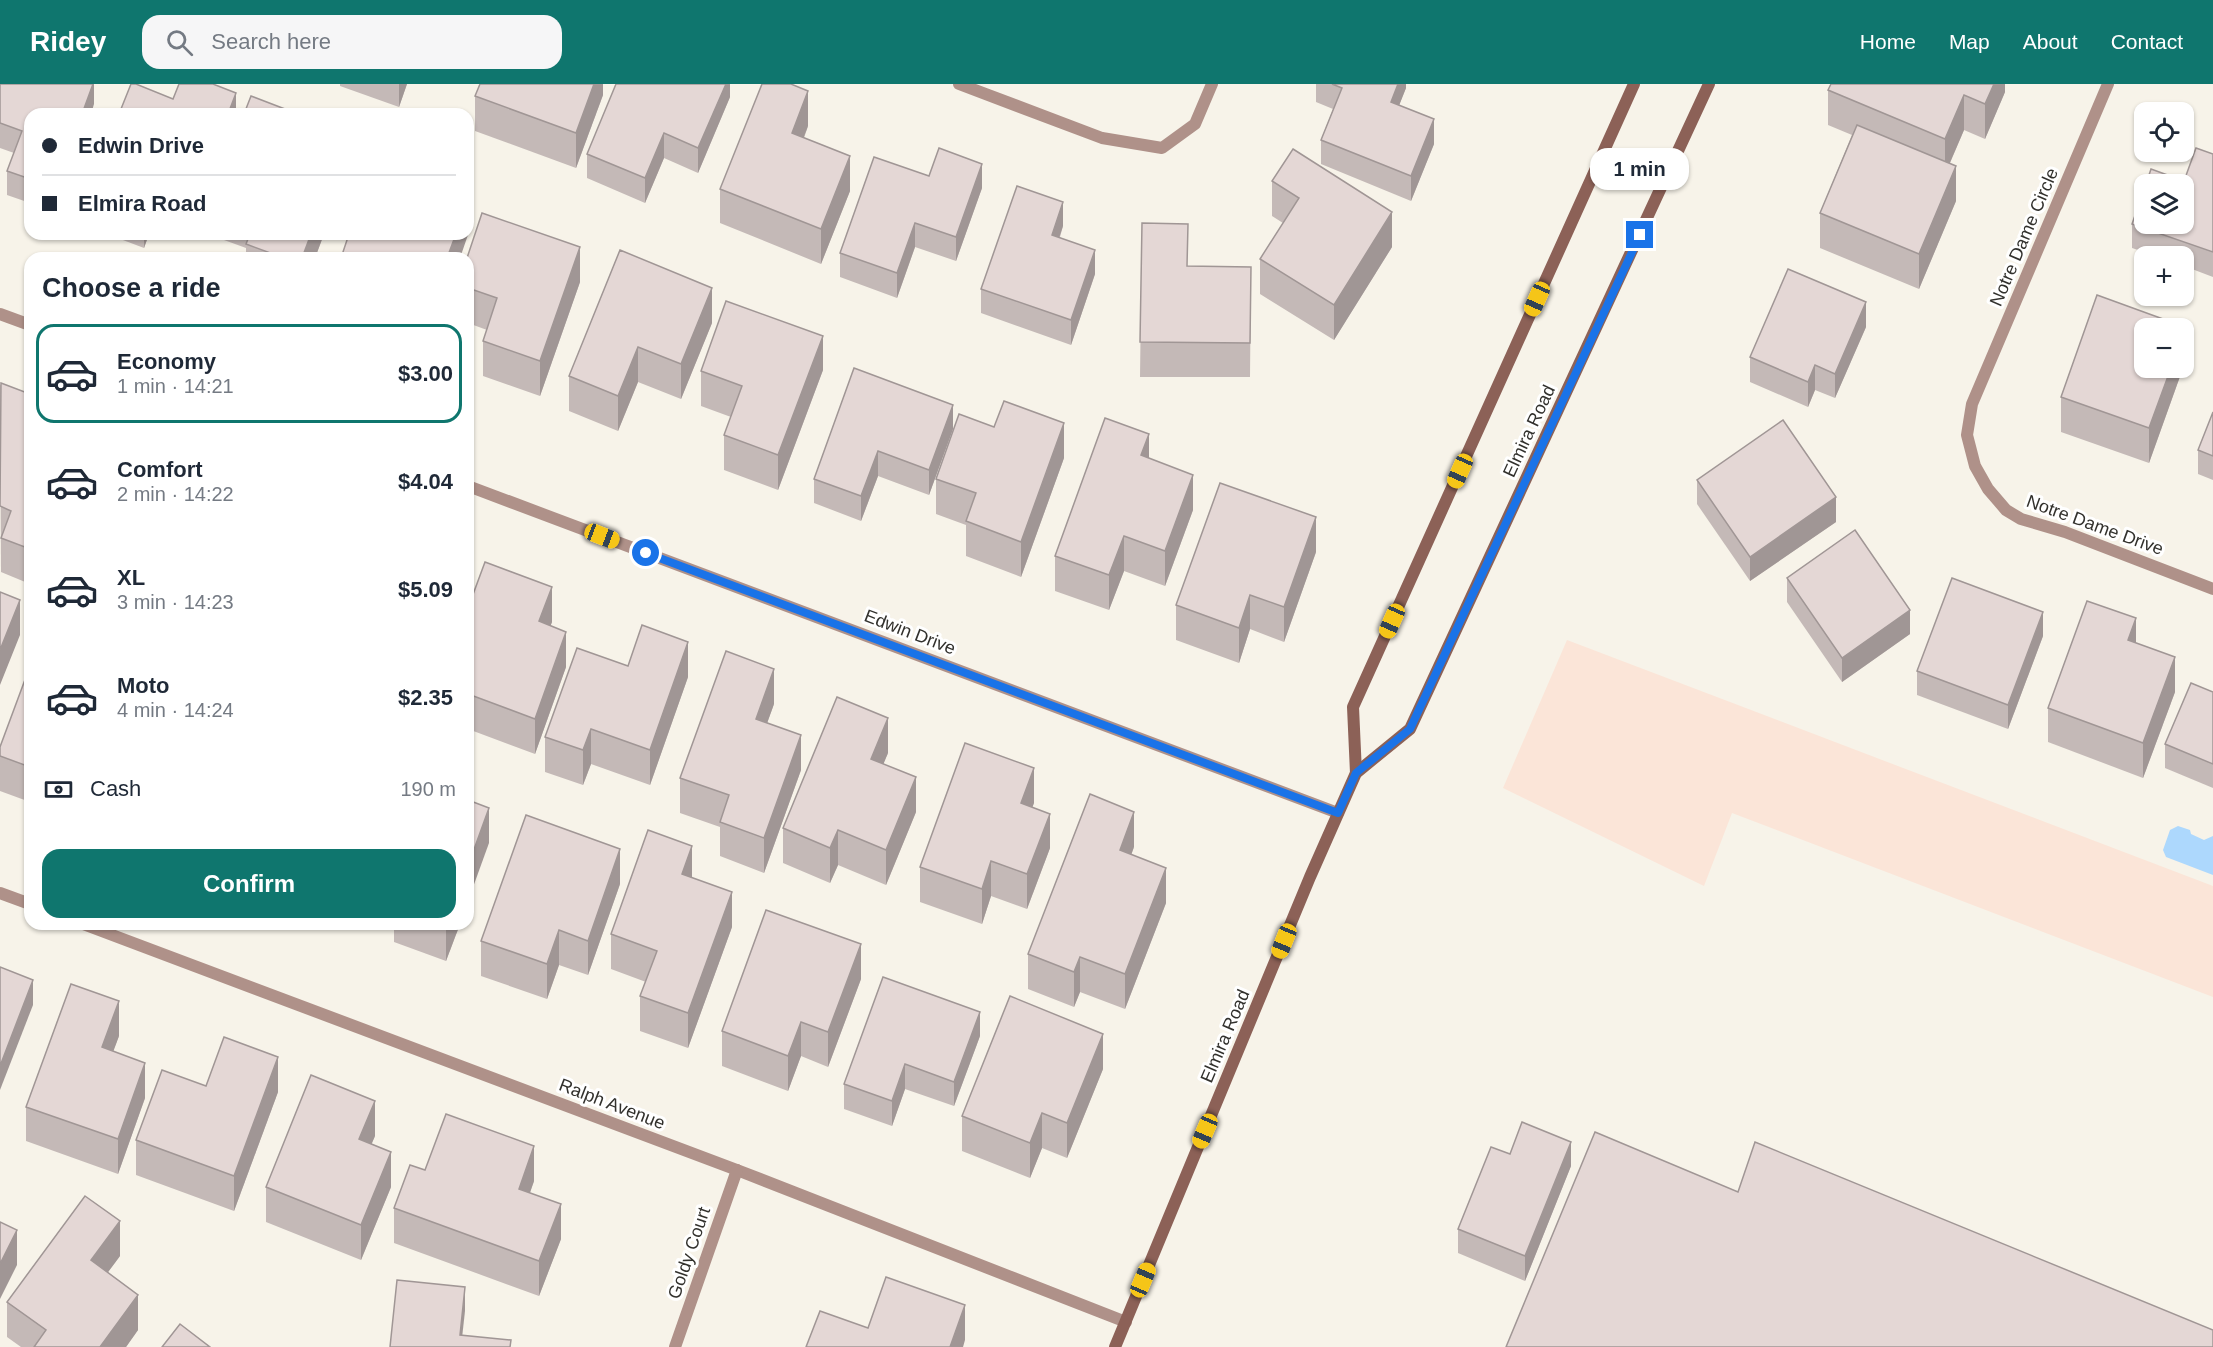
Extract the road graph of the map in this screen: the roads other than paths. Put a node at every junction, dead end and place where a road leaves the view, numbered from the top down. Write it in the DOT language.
graph roads {
  1 [pos="959,84"];
  2 [pos="1212,84"];
  3 [pos="1634,84"];
  4 [pos="1709,84"];
  5 [pos="2108,84"];
  6 [pos="0,314"];
  7 [pos="24,323"];
  8 [pos="1972,405"];
  9 [pos="474,488"];
  10 [pos="2213,589"];
  11 [pos="1356,773"];
  12 [pos="1338,813"];
  13 [pos="0,893"];
  14 [pos="24,902"];
  15 [pos="99,930"];
  16 [pos="737,1170"];
  17 [pos="1126,1322"];
  18 [pos="675,1347"];
  19 [pos="1115,1347"];
  1 -- 2 [label="street"];
  3 -- 11 [label="main road, Elmira Road"];
  4 -- 11 [label="main road, Elmira Road"];
  5 -- 8 [label="street, Notre Dame Circle"];
  6 -- 7 [label="street"];
  8 -- 10 [label="street, Notre Dame Drive"];
  9 -- 12 [label="street, Edwin Drive"];
  11 -- 12 [label="main road, Elmira Road"];
  12 -- 17 [label="main road, Elmira Road"];
  13 -- 14 [label="street"];
  15 -- 16 [label="street, Ralph Avenue"];
  16 -- 17 [label="street, Ralph Avenue"];
  16 -- 18 [label="street, Goldy Court"];
  17 -- 19 [label="main road, Elmira Road"];
}
